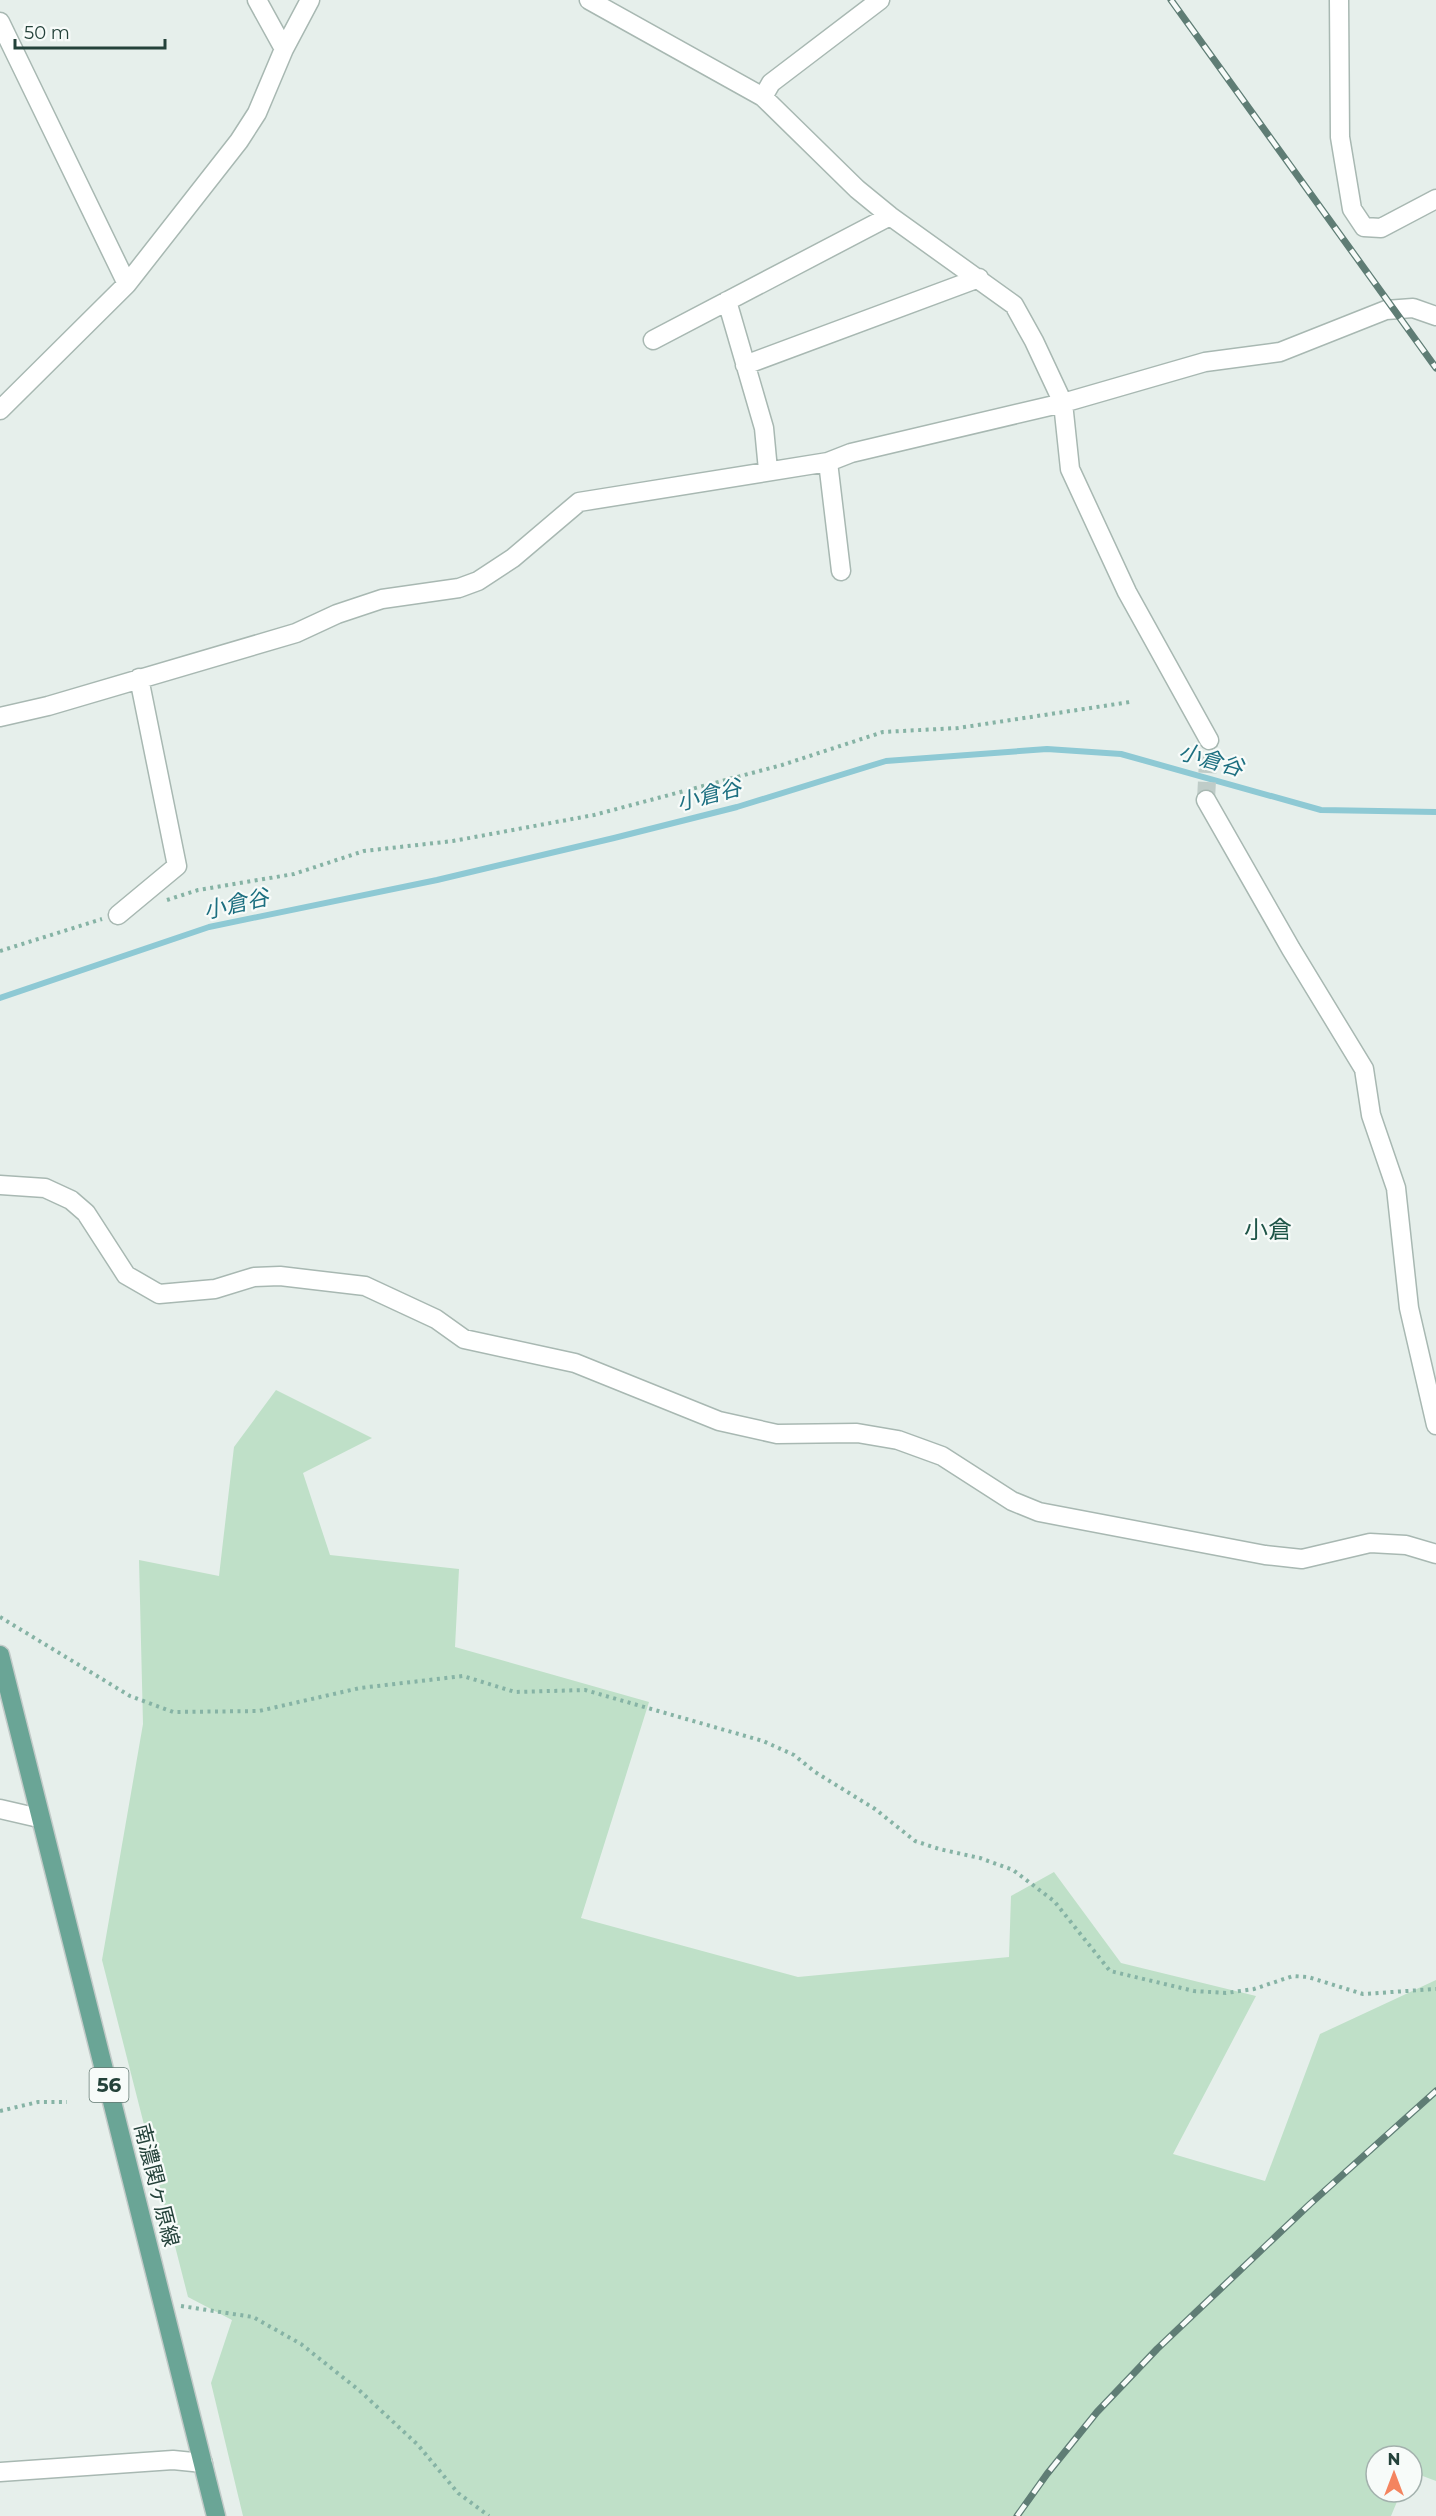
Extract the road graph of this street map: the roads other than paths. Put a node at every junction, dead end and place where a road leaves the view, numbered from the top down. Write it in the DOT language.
graph roads {
  1 [pos="257,0"];
  2 [pos="310,0"];
  3 [pos="589,0"];
  4 [pos="880,0"];
  5 [pos="1339,0"];
  6 [pos="0,22"];
  7 [pos="284,49"];
  8 [pos="763,97"];
  9 [pos="1436,199"];
  10 [pos="890,216"];
  11 [pos="979,278"];
  12 [pos="126,284"];
  13 [pos="727,301"];
  14 [pos="1436,316"];
  15 [pos="653,340"];
  16 [pos="745,365"];
  17 [pos="1063,403"];
  18 [pos="0,410"];
  19 [pos="828,462"];
  20 [pos="768,470"];
  21 [pos="841,571"];
  22 [pos="139,678"];
  23 [pos="0,717"];
  24 [pos="1209,740"];
  25 [pos="1206,800"];
  26 [pos="118,915"];
  27 [pos="0,1185"];
  28 [pos="1436,1425"];
  29 [pos="1436,1554"];
  30 [pos="0,1655"];
  31 [pos="0,1809"];
  32 [pos="39,1818"];
  33 [pos="203,2463"];
  34 [pos="0,2472"];
  35 [pos="216,2516"];
  1 -- 7 [label="street"];
  2 -- 7 [label="street"];
  3 -- 8 [label="street"];
  4 -- 8 [label="street"];
  5 -- 9 [label="street"];
  6 -- 12 [label="street"];
  7 -- 12 [label="street"];
  8 -- 10 [label="street"];
  10 -- 11 [label="street"];
  10 -- 13 [label="street"];
  11 -- 16 [label="street"];
  11 -- 17 [label="street"];
  12 -- 18 [label="street"];
  13 -- 15 [label="street"];
  13 -- 16 [label="street"];
  14 -- 17 [label="street"];
  16 -- 20 [label="street"];
  17 -- 19 [label="street"];
  17 -- 24 [label="street"];
  19 -- 20 [label="street"];
  19 -- 21 [label="street"];
  20 -- 22 [label="street"];
  22 -- 23 [label="street"];
  22 -- 26 [label="street"];
  25 -- 28 [label="street"];
  27 -- 29 [label="street"];
  30 -- 32 [label="main road, 南濃関ヶ原線 / 56"];
  31 -- 32 [label="street"];
  32 -- 33 [label="main road, 南濃関ヶ原線 / 56"];
  33 -- 34 [label="street"];
  33 -- 35 [label="main road, 南濃関ヶ原線 / 56"];
}
